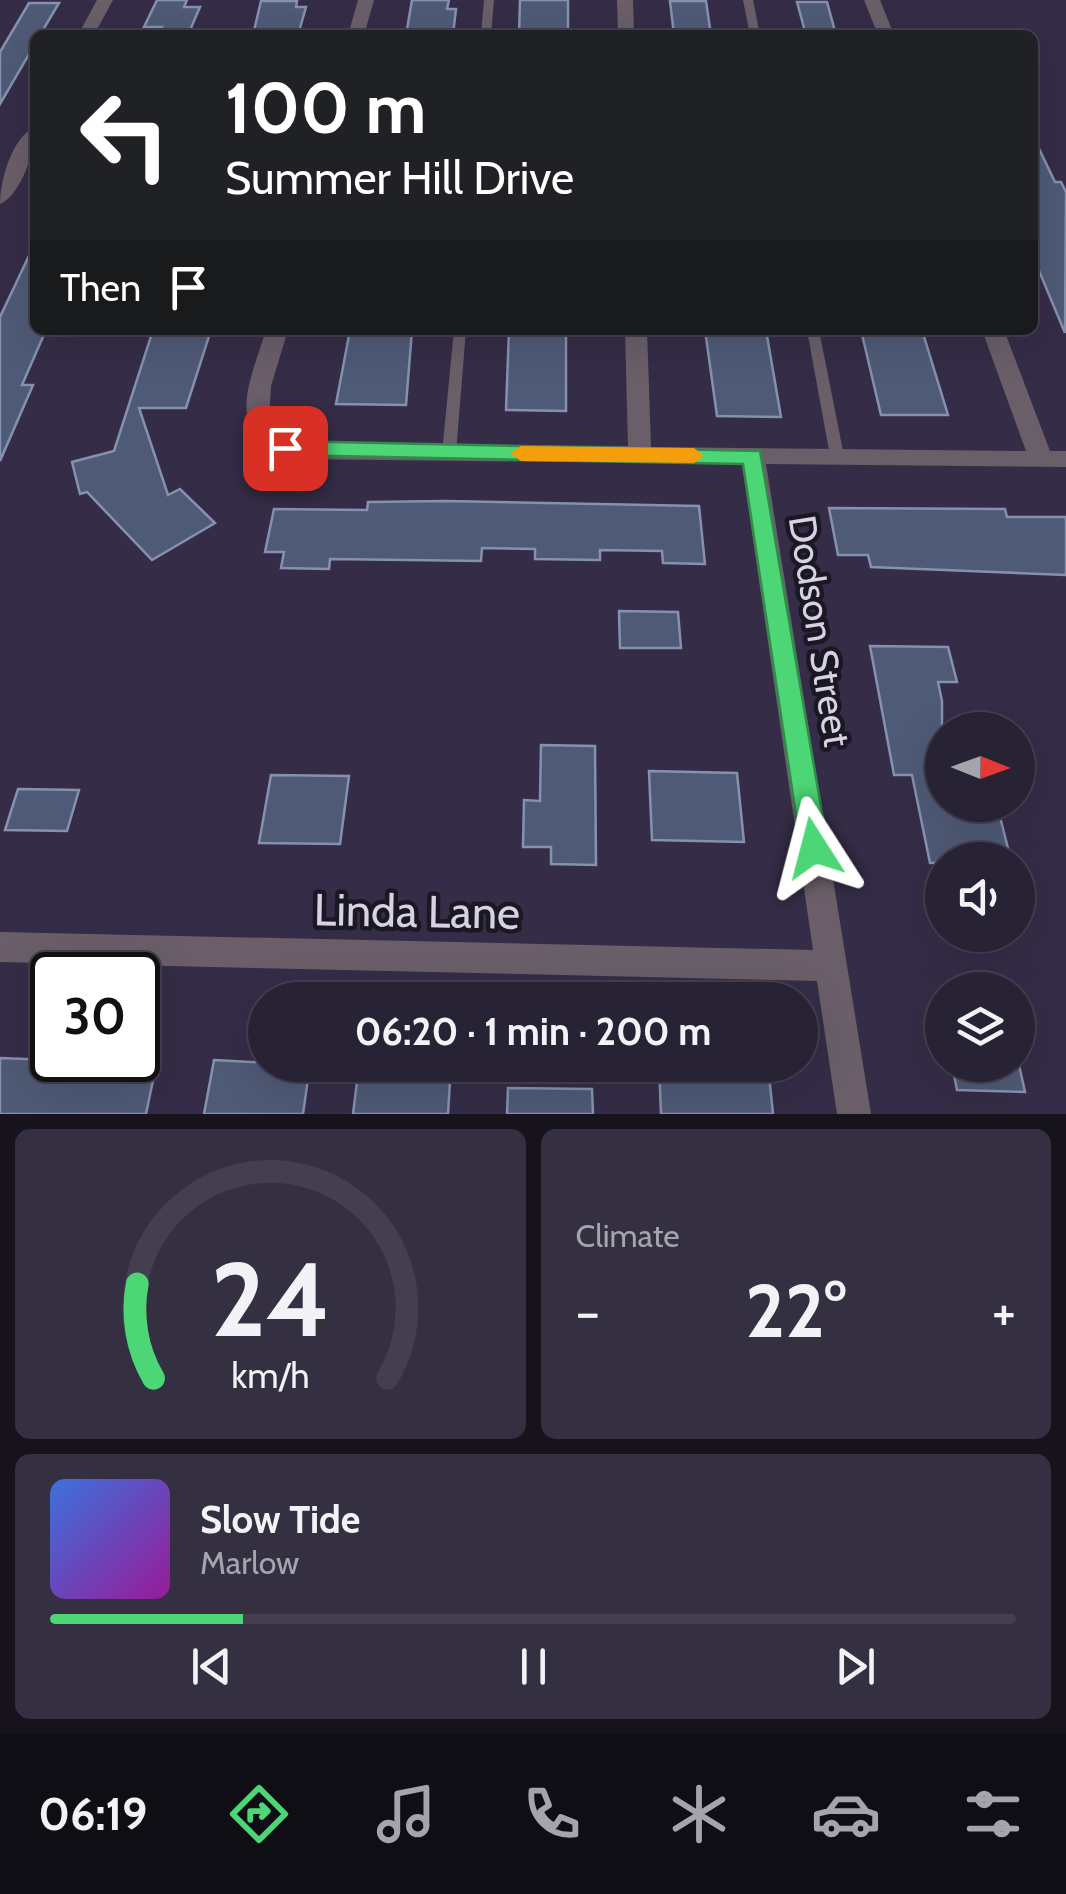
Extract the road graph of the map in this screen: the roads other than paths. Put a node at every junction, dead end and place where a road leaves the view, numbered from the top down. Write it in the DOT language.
graph roads {
  1 [pos="104,0"];
  2 [pos="366,0"];
  3 [pos="489,0"];
  4 [pos="625,0"];
  5 [pos="748,0"];
  6 [pos="872,0"];
  7 [pos="89,30"];
  8 [pos="357,30"];
  9 [pos="486,30"];
  10 [pos="626,30"];
  11 [pos="754,30"];
  12 [pos="884,30"];
  13 [pos="30,141"];
  14 [pos="0,198"];
  15 [pos="276,335"];
  16 [pos="460,335"];
  17 [pos="636,335"];
  18 [pos="814,335"];
  19 [pos="995,335"];
  20 [pos="449,452"];
  21 [pos="640,455"];
  22 [pos="752,456"];
  23 [pos="837,456"];
  24 [pos="1041,459"];
  25 [pos="1066,459"];
  26 [pos="0,947"];
  27 [pos="833,966"];
  28 [pos="854,1114"];
  1 -- 7 [label="street"];
  2 -- 8 [label="street"];
  3 -- 9 [label="lane"];
  4 -- 10 [label="street"];
  5 -- 11 [label="lane"];
  6 -- 12 [label="street"];
  13 -- 14 [label="street"];
  15 -- 20 [label="street"];
  16 -- 20 [label="lane"];
  17 -- 21 [label="street"];
  18 -- 23 [label="lane"];
  19 -- 24 [label="street"];
  20 -- 21 [label="street"];
  21 -- 22 [label="street"];
  22 -- 23 [label="street"];
  22 -- 27 [label="street, Dodson Street"];
  23 -- 24 [label="street"];
  24 -- 25 [label="street"];
  26 -- 27 [label="street, Linda Lane"];
  27 -- 28 [label="street, Dodson Street"];
}
